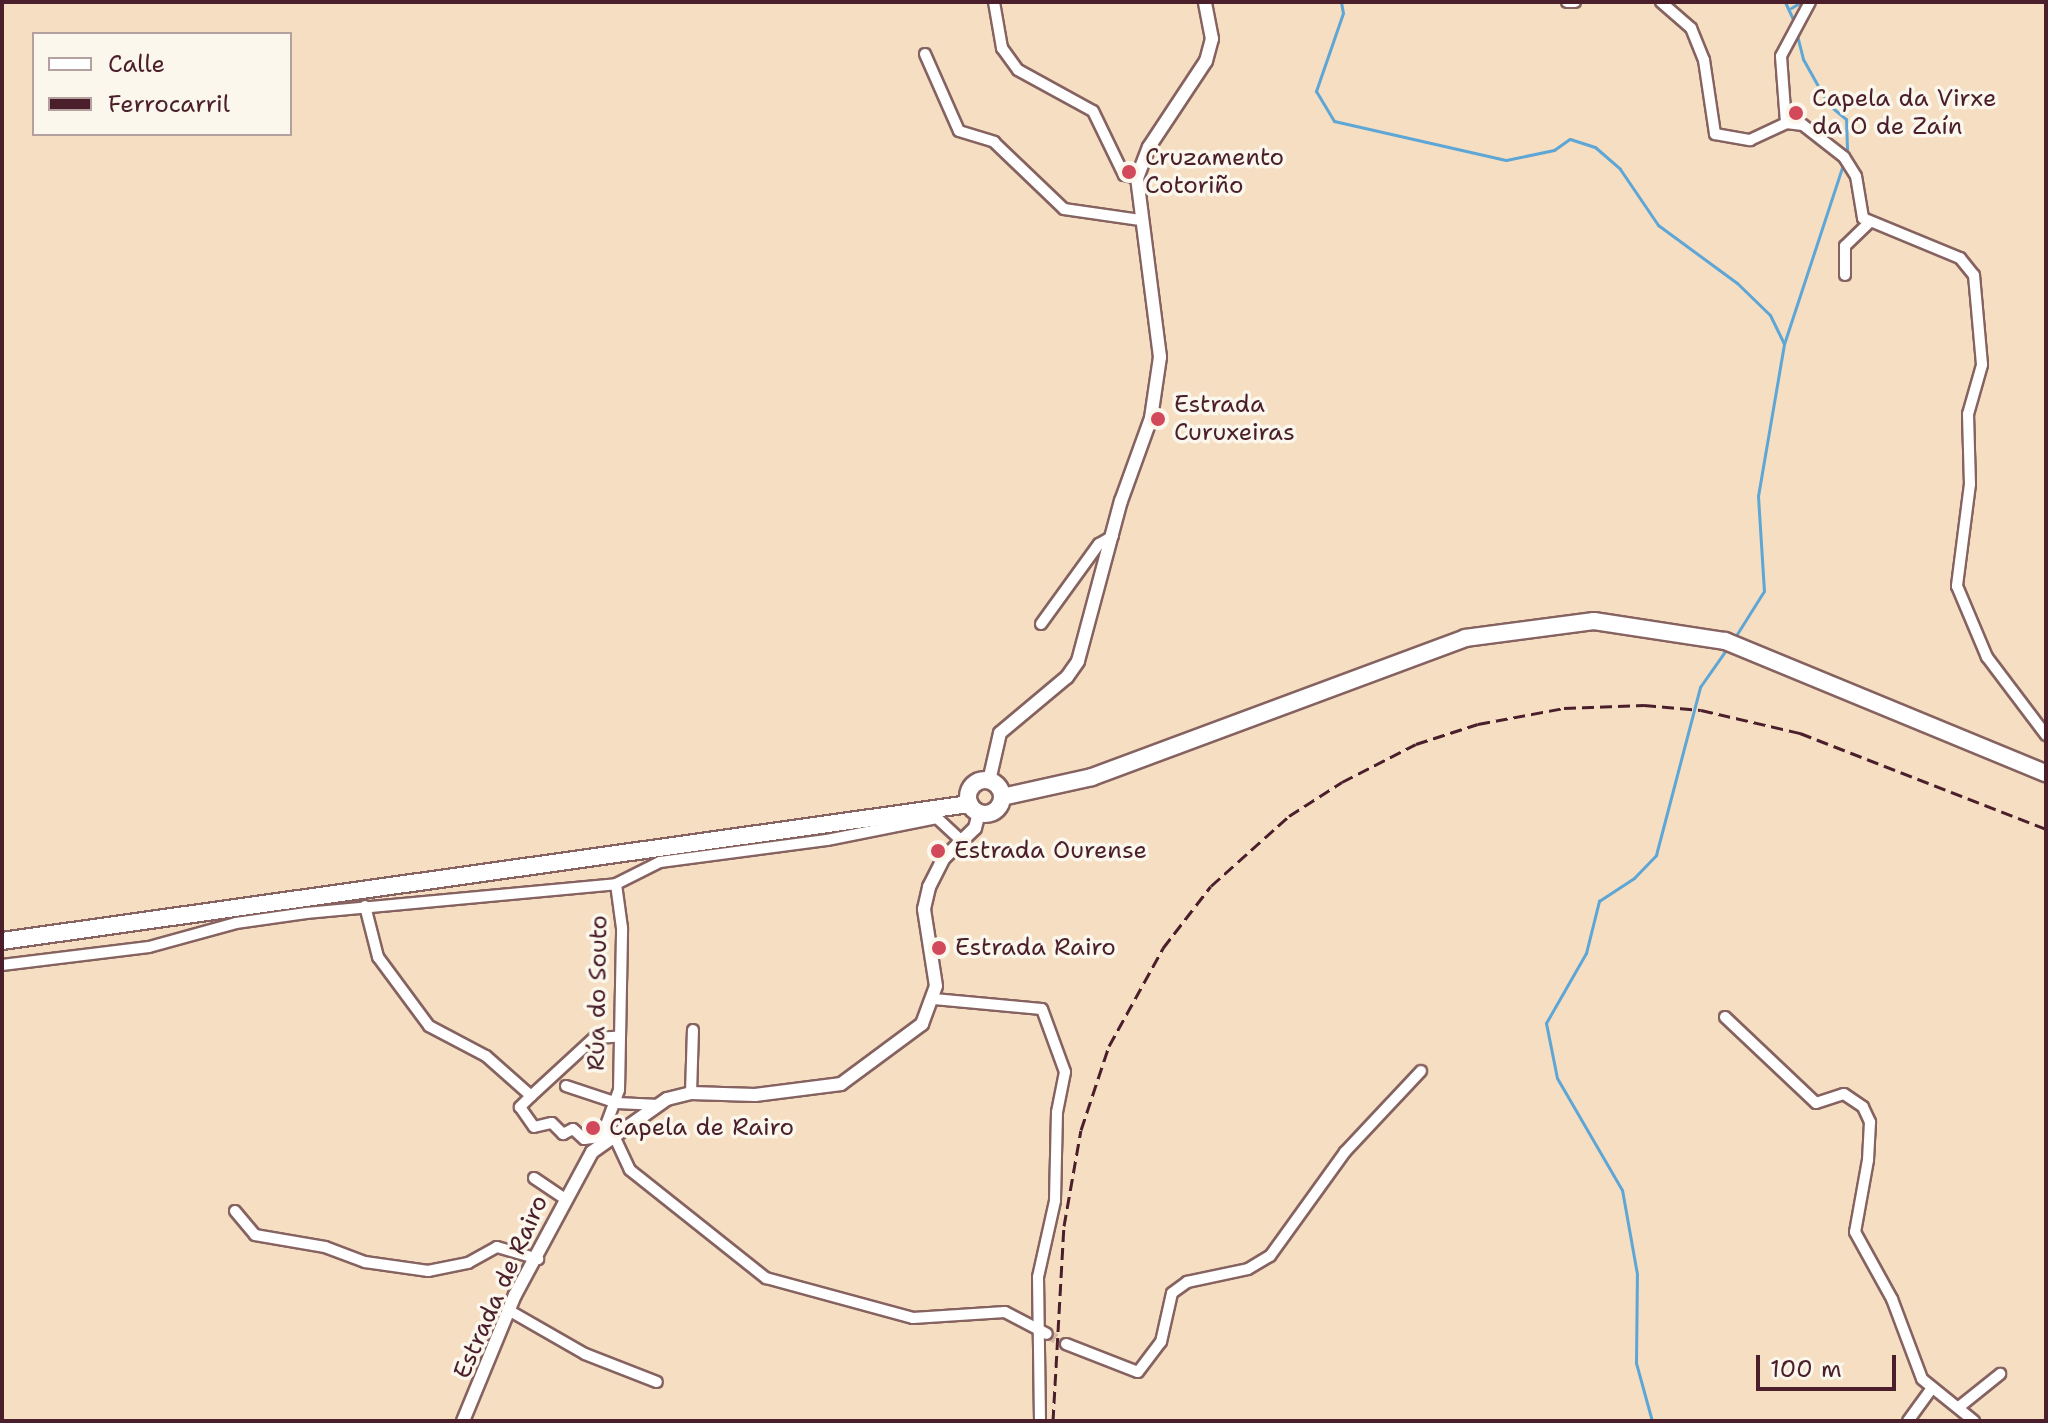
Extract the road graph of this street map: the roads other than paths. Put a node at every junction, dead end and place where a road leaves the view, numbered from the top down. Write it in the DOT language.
graph roads {
  1 [pos="994,2"];
  2 [pos="1205,2"];
  3 [pos="1567,2"];
  4 [pos="1575,2"];
  5 [pos="1661,2"];
  6 [pos="1810,2"];
  7 [pos="925,54"];
  8 [pos="1786,123"];
  9 [pos="1137,178"];
  10 [pos="1140,220"];
  11 [pos="1870,222"];
  12 [pos="1845,275"];
  13 [pos="1113,536"];
  14 [pos="1041,624"];
  15 [pos="2046,735"];
  16 [pos="2046,773"];
  17 [pos="989,781"];
  18 [pos="1002,797"];
  19 [pos="974,809"];
  20 [pos="962,841"];
  21 [pos="616,884"];
  22 [pos="365,906"];
  23 [pos="2,941"];
  24 [pos="2,965"];
  25 [pos="934,999"];
  26 [pos="1725,1017"];
  27 [pos="693,1030"];
  28 [pos="616,1037"];
  29 [pos="1421,1071"];
  30 [pos="566,1086"];
  31 [pos="691,1093"];
  32 [pos="531,1096"];
  33 [pos="617,1103"];
  34 [pos="659,1105"];
  35 [pos="615,1138"];
  36 [pos="600,1143"];
  37 [pos="534,1178"];
  38 [pos="565,1199"];
  39 [pos="235,1211"];
  40 [pos="538,1259"];
  41 [pos="510,1311"];
  42 [pos="1036,1328"];
  43 [pos="1047,1334"];
  44 [pos="1066,1344"];
  45 [pos="2000,1374"];
  46 [pos="657,1382"];
  47 [pos="1931,1389"];
  48 [pos="1959,1407"];
  49 [pos="463,1421"];
  50 [pos="1040,1421"];
  51 [pos="1908,1421"];
  52 [pos="1974,1421"];
  1 -- 9 [label="street"];
  2 -- 9 [label="street"];
  3 -- 4 [label="street"];
  5 -- 8 [label="street"];
  6 -- 8 [label="street"];
  7 -- 10 [label="street"];
  8 -- 11 [label="street"];
  9 -- 10 [label="street"];
  10 -- 13 [label="street"];
  11 -- 12 [label="street"];
  11 -- 15 [label="street"];
  13 -- 14 [label="street"];
  13 -- 17 [label="street"];
  16 -- 18 [label="main road"];
  17 -- 18 [label="main road"];
  17 -- 19 [label="main road"];
  18 -- 19 [label="main road"];
  19 -- 20 [label="street"];
  19 -- 23 [label="main road"];
  20 -- 21 [label="street"];
  20 -- 25 [label="street"];
  21 -- 22 [label="street"];
  21 -- 28 [label="street, Rúa do Souto"];
  22 -- 24 [label="street"];
  22 -- 32 [label="street"];
  25 -- 31 [label="street, Estrada de Rairo"];
  25 -- 42 [label="street"];
  26 -- 47 [label="street"];
  27 -- 31 [label="street"];
  28 -- 32 [label="street"];
  28 -- 33 [label="street, Rúa do Souto"];
  29 -- 44 [label="street"];
  30 -- 33 [label="street"];
  31 -- 34 [label="street, Estrada de Rairo"];
  32 -- 36 [label="street"];
  33 -- 34 [label="street"];
  33 -- 36 [label="street"];
  34 -- 35 [label="street, Estrada de Rairo"];
  35 -- 36 [label="street, Estrada de Rairo"];
  35 -- 42 [label="street"];
  36 -- 38 [label="street, Estrada de Rairo"];
  37 -- 38 [label="street"];
  38 -- 40 [label="street, Estrada de Rairo"];
  39 -- 40 [label="street"];
  40 -- 41 [label="street, Estrada de Rairo"];
  41 -- 46 [label="street"];
  41 -- 49 [label="street, Estrada de Rairo"];
  42 -- 43 [label="street"];
  42 -- 50 [label="street"];
  45 -- 48 [label="street"];
  47 -- 48 [label="street"];
  47 -- 51 [label="street"];
  48 -- 52 [label="street"];
}
